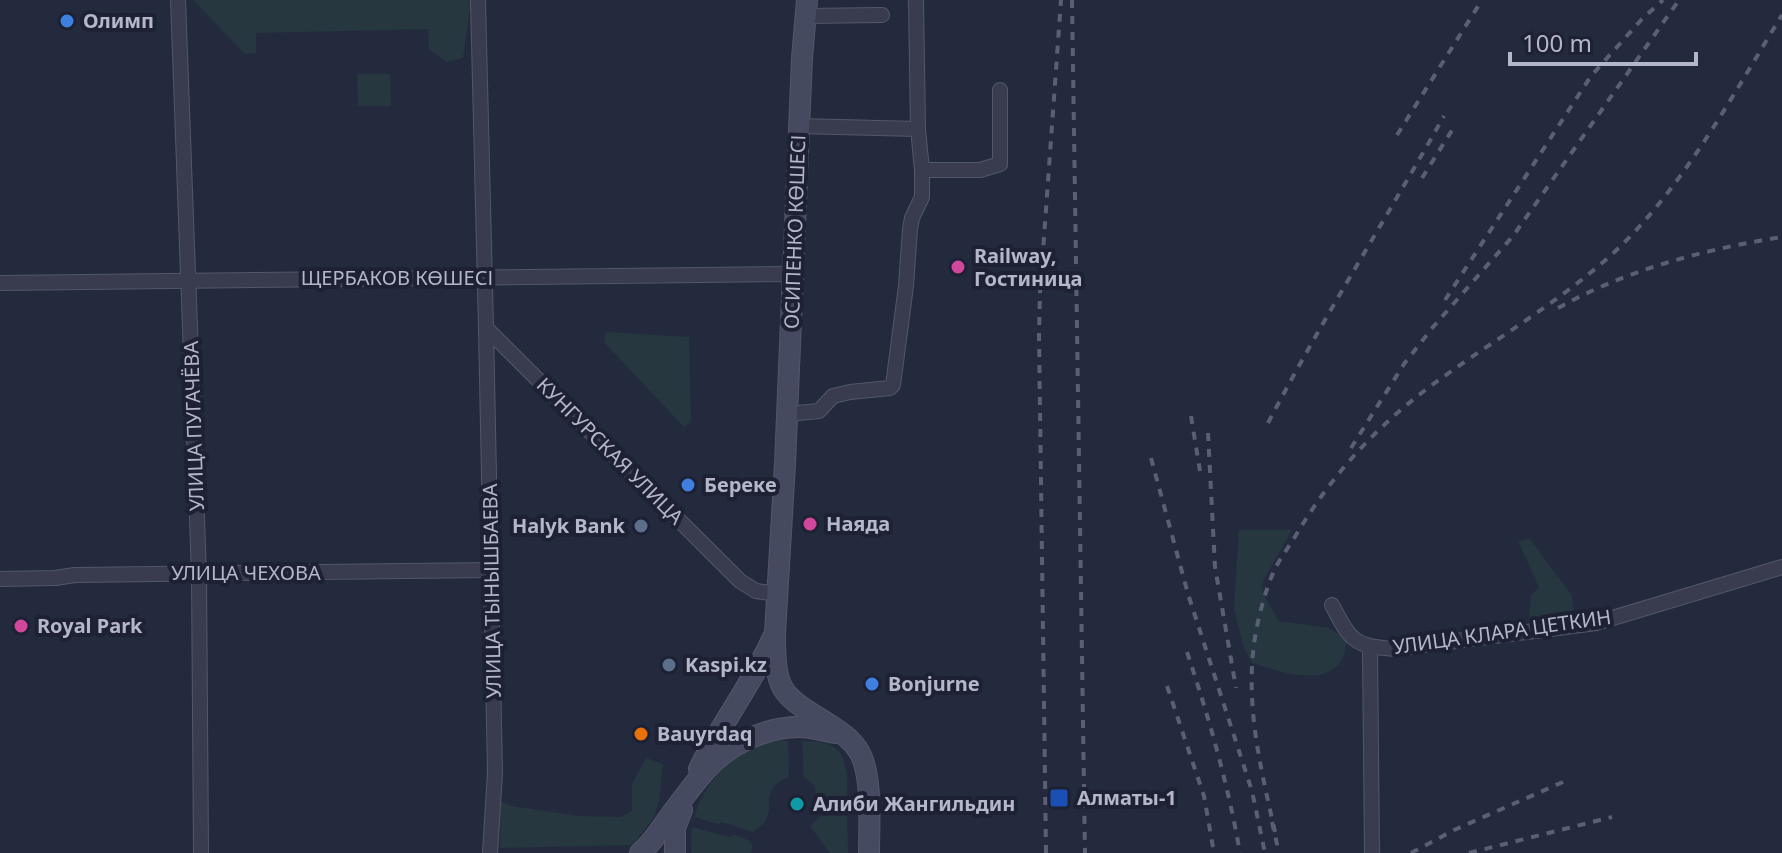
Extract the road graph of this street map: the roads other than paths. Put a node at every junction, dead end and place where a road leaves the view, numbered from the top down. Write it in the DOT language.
graph roads {
  1 [pos="178,0"];
  2 [pos="478,0"];
  3 [pos="916,0"];
  4 [pos="806,8"];
  5 [pos="882,15"];
  6 [pos="1000,90"];
  7 [pos="799,126"];
  8 [pos="918,129"];
  9 [pos="922,170"];
  10 [pos="793,274"];
  11 [pos="486,278"];
  12 [pos="189,279"];
  13 [pos="0,283"];
  14 [pos="486,328"];
  15 [pos="787,414"];
  16 [pos="1782,567"];
  17 [pos="492,570"];
  18 [pos="199,573"];
  19 [pos="0,579"];
  20 [pos="778,594"];
  21 [pos="1332,605"];
  22 [pos="775,633"];
  23 [pos="1370,647"];
  24 [pos="844,734"];
  25 [pos="688,793"];
  26 [pos="201,853"];
  27 [pos="490,853"];
  28 [pos="640,853"];
  29 [pos="675,853"];
  30 [pos="869,853"];
  31 [pos="1372,853"];
  1 -- 12 [label="street, УЛИЦА ПУГАЧЁВА"];
  2 -- 11 [label="street"];
  3 -- 8 [label="street"];
  4 -- 5 [label="street"];
  4 -- 7 [label="main road, ОСИПЕНКО КӨШЕСІ"];
  6 -- 9 [label="street"];
  7 -- 8 [label="street"];
  7 -- 10 [label="main road, ОСИПЕНКО КӨШЕСІ"];
  8 -- 9 [label="street"];
  9 -- 15 [label="street"];
  10 -- 11 [label="street, ЩЕРБАКОВ КӨШЕСІ"];
  10 -- 15 [label="main road, ОСИПЕНКО КӨШЕСІ"];
  11 -- 12 [label="street, ЩЕРБАКОВ КӨШЕСІ"];
  11 -- 14 [label="street"];
  12 -- 13 [label="street, ЩЕРБАКОВ КӨШЕСІ"];
  12 -- 18 [label="street, УЛИЦА ПУГАЧЁВА"];
  14 -- 17 [label="street, УЛИЦА ТЫНЫШБАЕВА"];
  14 -- 20 [label="street, КУНГУРСКАЯ УЛИЦА"];
  15 -- 20 [label="main road, ОСИПЕНКО КӨШЕСІ"];
  16 -- 23 [label="street, УЛИЦА КЛАРА ЦЕТКИН"];
  17 -- 18 [label="street, УЛИЦА ЧЕХОВА"];
  17 -- 27 [label="street, УЛИЦА ТЫНЫШБАЕВА"];
  18 -- 19 [label="street, УЛИЦА ЧЕХОВА"];
  18 -- 26 [label="street, УЛИЦА ПУГАЧЁВА"];
  20 -- 22 [label="main road, ОСИПЕНКО КӨШЕСІ"];
  21 -- 23 [label="street, УЛИЦА КЛАРА ЦЕТКИН"];
  22 -- 24 [label="main road"];
  22 -- 25 [label="main road"];
  23 -- 31 [label="street"];
  24 -- 25 [label="main road"];
  24 -- 30 [label="main road"];
  25 -- 28 [label="main road"];
  25 -- 29 [label="main road"];
}
